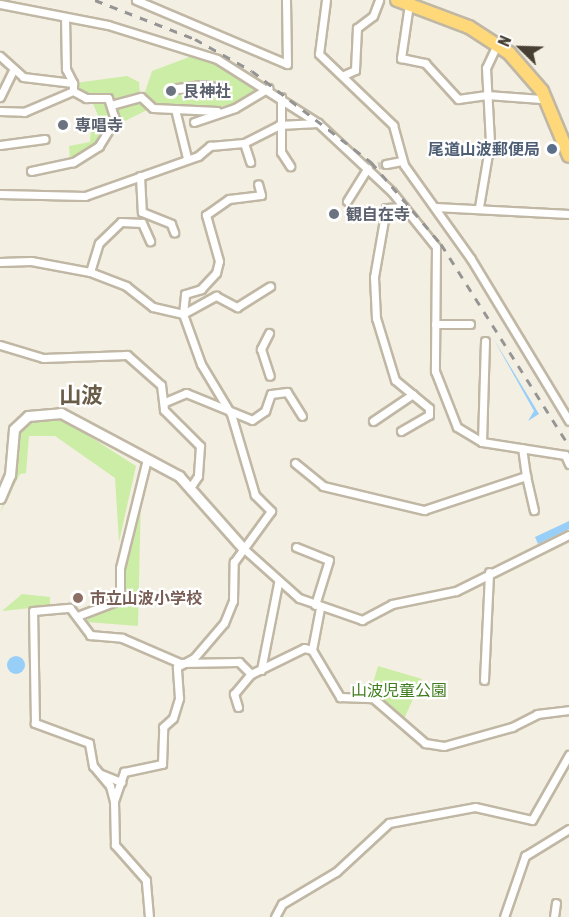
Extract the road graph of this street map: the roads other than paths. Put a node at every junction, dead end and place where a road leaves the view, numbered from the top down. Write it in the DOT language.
graph roads {
  1 [pos="136,0"];
  2 [pos="286,0"];
  3 [pos="326,0"];
  4 [pos="379,0"];
  5 [pos="403,2"];
  6 [pos="0,4"];
  7 [pos="65,17"];
  8 [pos="497,44"];
  9 [pos="0,56"];
  10 [pos="12,72"];
  11 [pos="344,75"];
  12 [pos="73,83"];
  13 [pos="224,86"];
  14 [pos="268,88"];
  15 [pos="74,91"];
  16 [pos="542,92"];
  17 [pos="487,95"];
  18 [pos="0,97"];
  19 [pos="280,97"];
  20 [pos="111,105"];
  21 [pos="175,109"];
  22 [pos="0,111"];
  23 [pos="217,111"];
  24 [pos="194,122"];
  25 [pos="318,123"];
  26 [pos="279,126"];
  27 [pos="45,139"];
  28 [pos="244,143"];
  29 [pos="0,145"];
  30 [pos="569,156"];
  31 [pos="187,158"];
  32 [pos="402,161"];
  33 [pos="250,162"];
  34 [pos="386,164"];
  35 [pos="290,166"];
  36 [pos="368,168"];
  37 [pos="31,171"];
  38 [pos="140,176"];
  39 [pos="258,184"];
  40 [pos="0,194"];
  41 [pos="347,201"];
  42 [pos="404,207"];
  43 [pos="435,207"];
  44 [pos="479,207"];
  45 [pos="569,214"];
  46 [pos="174,232"];
  47 [pos="150,242"];
  48 [pos="0,262"];
  49 [pos="90,272"];
  50 [pos="270,286"];
  51 [pos="183,314"];
  52 [pos="435,324"];
  53 [pos="470,324"];
  54 [pos="269,333"];
  55 [pos="485,341"];
  56 [pos="0,345"];
  57 [pos="270,375"];
  58 [pos="413,394"];
  59 [pos="165,402"];
  60 [pos="231,414"];
  61 [pos="302,417"];
  62 [pos="373,421"];
  63 [pos="569,421"];
  64 [pos="401,431"];
  65 [pos="482,442"];
  66 [pos="522,448"];
  67 [pos="146,463"];
  68 [pos="295,463"];
  69 [pos="569,464"];
  70 [pos="526,476"];
  71 [pos="190,488"];
  72 [pos="0,498"];
  73 [pos="534,510"];
  74 [pos="569,535"];
  75 [pos="296,547"];
  76 [pos="243,548"];
  77 [pos="489,572"];
  78 [pos="278,583"];
  79 [pos="317,606"];
  80 [pos="80,615"];
  81 [pos="312,650"];
  82 [pos="180,663"];
  83 [pos="261,670"];
  84 [pos="251,674"];
  85 [pos="484,680"];
  86 [pos="238,707"];
  87 [pos="569,710"];
  88 [pos="569,755"];
  89 [pos="99,773"];
  90 [pos="121,782"];
  91 [pos="114,801"];
  92 [pos="569,830"];
  93 [pos="556,903"];
  94 [pos="149,917"];
  95 [pos="275,917"];
  96 [pos="504,917"];
  97 [pos="554,917"];
  1 -- 2 [label="street"];
  3 -- 11 [label="street"];
  4 -- 11 [label="street"];
  5 -- 8 [label="highway"];
  5 -- 17 [label="street"];
  6 -- 7 [label="street"];
  7 -- 12 [label="street"];
  7 -- 14 [label="street"];
  8 -- 16 [label="highway"];
  8 -- 17 [label="street"];
  9 -- 10 [label="street"];
  10 -- 12 [label="street"];
  10 -- 18 [label="street"];
  11 -- 32 [label="street"];
  12 -- 15 [label="street"];
  13 -- 13 [label="street"];
  14 -- 19 [label="street"];
  14 -- 23 [label="street"];
  15 -- 20 [label="street"];
  15 -- 22 [label="street"];
  16 -- 17 [label="street"];
  16 -- 30 [label="highway"];
  17 -- 44 [label="street"];
  19 -- 25 [label="street"];
  19 -- 26 [label="street"];
  20 -- 21 [label="street"];
  20 -- 37 [label="street"];
  21 -- 23 [label="street"];
  21 -- 31 [label="street"];
  23 -- 24 [label="street"];
  25 -- 26 [label="street"];
  25 -- 36 [label="street"];
  26 -- 28 [label="street"];
  26 -- 35 [label="street"];
  27 -- 29 [label="street"];
  28 -- 31 [label="street"];
  28 -- 33 [label="street"];
  31 -- 38 [label="street"];
  32 -- 34 [label="street"];
  32 -- 43 [label="street"];
  36 -- 41 [label="street"];
  36 -- 42 [label="street"];
  38 -- 40 [label="street"];
  38 -- 46 [label="street"];
  39 -- 51 [label="street"];
  42 -- 52 [label="street"];
  42 -- 58 [label="street"];
  43 -- 44 [label="street"];
  43 -- 63 [label="street"];
  44 -- 45 [label="street"];
  47 -- 49 [label="street"];
  48 -- 49 [label="street"];
  49 -- 51 [label="street"];
  50 -- 51 [label="street"];
  51 -- 60 [label="street"];
  52 -- 53 [label="street"];
  52 -- 65 [label="street"];
  54 -- 57 [label="street"];
  55 -- 65 [label="street"];
  56 -- 59 [label="street"];
  58 -- 62 [label="street"];
  58 -- 64 [label="street"];
  59 -- 60 [label="street"];
  59 -- 71 [label="street"];
  60 -- 61 [label="street"];
  60 -- 76 [label="street"];
  65 -- 66 [label="street"];
  66 -- 69 [label="street"];
  66 -- 70 [label="street"];
  67 -- 71 [label="street"];
  67 -- 72 [label="street"];
  67 -- 80 [label="street"];
  68 -- 70 [label="street"];
  70 -- 73 [label="street"];
  71 -- 76 [label="street"];
  74 -- 77 [label="street"];
  75 -- 79 [label="street"];
  76 -- 78 [label="street"];
  76 -- 82 [label="street"];
  77 -- 79 [label="street"];
  77 -- 85 [label="street"];
  78 -- 79 [label="street"];
  78 -- 83 [label="street"];
  79 -- 81 [label="street"];
  80 -- 82 [label="street"];
  80 -- 89 [label="street"];
  81 -- 83 [label="street"];
  81 -- 87 [label="street"];
  82 -- 84 [label="street"];
  82 -- 90 [label="street"];
  83 -- 84 [label="street"];
  84 -- 86 [label="street"];
  88 -- 95 [label="street"];
  89 -- 90 [label="street"];
  89 -- 91 [label="street"];
  90 -- 91 [label="street"];
  91 -- 94 [label="street"];
  92 -- 96 [label="street"];
  93 -- 97 [label="street"];
}
